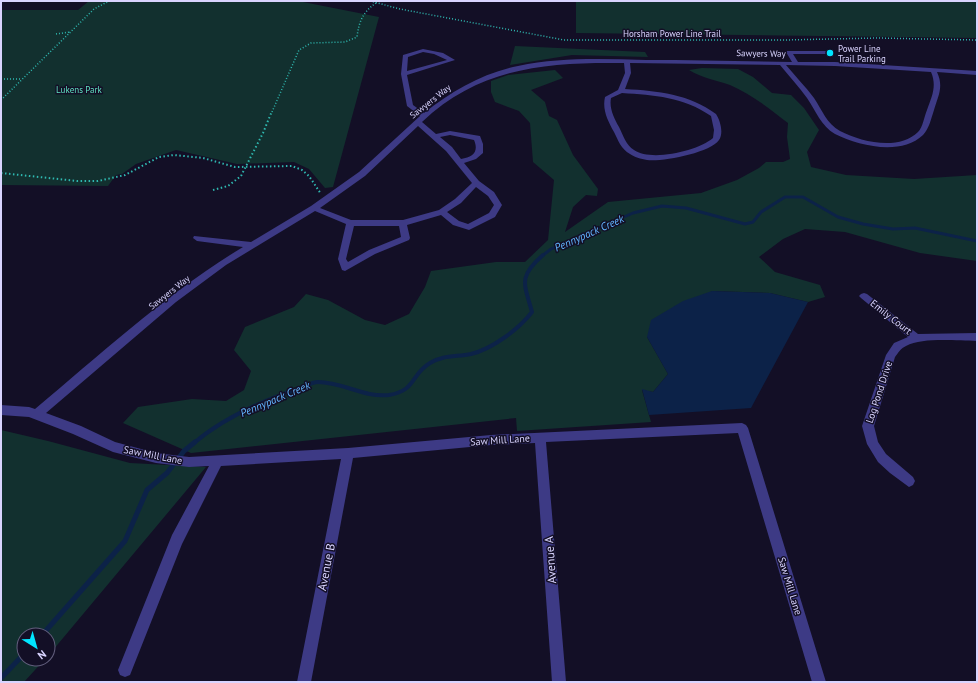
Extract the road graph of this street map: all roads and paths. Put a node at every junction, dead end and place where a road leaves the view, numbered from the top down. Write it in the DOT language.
graph roads {
  1 [pos="109,1"];
  2 [pos="370,1"];
  3 [pos="377,3"];
  4 [pos="71,32"];
  5 [pos="56,34"];
  6 [pos="977,40"];
  7 [pos="830,53"];
  8 [pos="627,62"];
  9 [pos="782,64"];
  10 [pos="796,64"];
  11 [pos="933,70"];
  12 [pos="977,73"];
  13 [pos="404,74"];
  14 [pos="1,79"];
  15 [pos="23,79"];
  16 [pos="621,91"];
  17 [pos="1,100"];
  18 [pos="424,116"];
  19 [pos="418,122"];
  20 [pos="434,136"];
  21 [pos="458,162"];
  22 [pos="246,166"];
  23 [pos="1,173"];
  24 [pos="476,183"];
  25 [pos="213,190"];
  26 [pos="325,200"];
  27 [pos="314,208"];
  28 [pos="442,212"];
  29 [pos="350,223"];
  30 [pos="403,223"];
  31 [pos="197,238"];
  32 [pos="252,245"];
  33 [pos="864,296"];
  34 [pos="917,338"];
  35 [pos="977,338"];
  36 [pos="1,410"];
  37 [pos="36,415"];
  38 [pos="540,437"];
  39 [pos="348,453"];
  40 [pos="218,460"];
  41 [pos="909,482"];
  42 [pos="125,670"];
  43 [pos="304,682"];
  44 [pos="559,682"];
  45 [pos="819,682"];
  1 -- 4 [label="path"];
  2 -- 3 [label="path, Horsham Power Line Trail"];
  3 -- 6 [label="path, Horsham Power Line Trail"];
  3 -- 22 [label="path"];
  4 -- 5 [label="path"];
  4 -- 15 [label="path"];
  7 -- 10 [label="street"];
  8 -- 9 [label="street, Sawyers Way"];
  8 -- 16 [label="street"];
  8 -- 18 [label="street, Sawyers Way"];
  9 -- 10 [label="street, Sawyers Way"];
  9 -- 11 [label="street"];
  10 -- 11 [label="street, Sawyers Way"];
  11 -- 12 [label="street, Sawyers Way"];
  13 -- 13 [label="street"];
  13 -- 18 [label="street"];
  14 -- 15 [label="path"];
  15 -- 17 [label="path"];
  16 -- 16 [label="street"];
  18 -- 19 [label="street, Sawyers Way"];
  19 -- 20 [label="street"];
  19 -- 26 [label="street, Sawyers Way"];
  20 -- 21 [label="street"];
  20 -- 21 [label="street"];
  21 -- 24 [label="street"];
  22 -- 23 [label="path"];
  22 -- 25 [label="path"];
  22 -- 26 [label="path"];
  24 -- 28 [label="street"];
  24 -- 28 [label="street"];
  26 -- 27 [label="street, Sawyers Way"];
  27 -- 29 [label="street"];
  27 -- 32 [label="street, Sawyers Way"];
  28 -- 30 [label="street"];
  29 -- 30 [label="street"];
  29 -- 30 [label="street"];
  31 -- 32 [label="street"];
  32 -- 37 [label="street, Sawyers Way"];
  33 -- 34 [label="street, Emily Court"];
  34 -- 35 [label="street, Log Pond Drive"];
  34 -- 41 [label="street, Log Pond Drive"];
  36 -- 37 [label="street, Saw Mill Lane"];
  37 -- 40 [label="street, Saw Mill Lane"];
  38 -- 39 [label="street, Saw Mill Lane"];
  38 -- 44 [label="street, Avenue A"];
  38 -- 45 [label="street, Saw Mill Lane"];
  39 -- 40 [label="street, Saw Mill Lane"];
  39 -- 43 [label="street, Avenue B"];
  40 -- 42 [label="street"];
}
